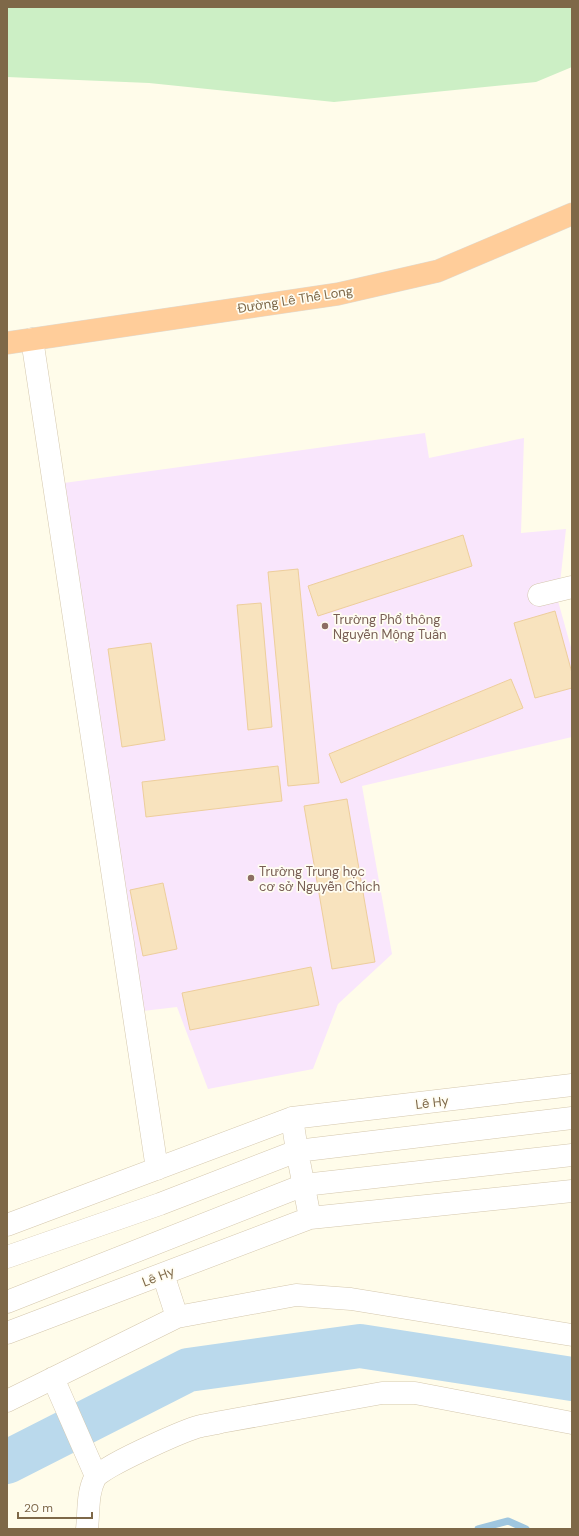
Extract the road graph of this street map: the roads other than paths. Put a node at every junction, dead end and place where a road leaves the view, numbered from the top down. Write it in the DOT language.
graph roads {
  1 [pos="572,214"];
  2 [pos="32,339"];
  3 [pos="7,343"];
  4 [pos="572,587"];
  5 [pos="539,595"];
  6 [pos="572,1085"];
  7 [pos="292,1118"];
  8 [pos="572,1118"];
  9 [pos="297,1151"];
  10 [pos="572,1155"];
  11 [pos="157,1168"];
  12 [pos="304,1185"];
  13 [pos="572,1191"];
  14 [pos="310,1218"];
  15 [pos="7,1225"];
  16 [pos="7,1257"];
  17 [pos="163,1274"];
  18 [pos="7,1302"];
  19 [pos="176,1317"];
  20 [pos="7,1333"];
  21 [pos="572,1335"];
  22 [pos="56,1386"];
  23 [pos="7,1401"];
  24 [pos="572,1423"];
  25 [pos="93,1470"];
  26 [pos="88,1529"];
  1 -- 2 [label="highway, Đường Lê Thế Long"];
  2 -- 3 [label="highway, Đường Lê Thế Long"];
  2 -- 11 [label="street"];
  4 -- 5 [label="street"];
  6 -- 7 [label="street, Lê Hy"];
  7 -- 9 [label="street"];
  7 -- 11 [label="street, Lê Hy"];
  8 -- 9 [label="street"];
  9 -- 12 [label="street"];
  9 -- 16 [label="street"];
  10 -- 12 [label="street"];
  11 -- 15 [label="street, Lê Hy"];
  12 -- 14 [label="street"];
  12 -- 18 [label="street"];
  13 -- 14 [label="street, Lê Hy"];
  14 -- 17 [label="street, Lê Hy"];
  17 -- 19 [label="street"];
  17 -- 20 [label="street, Lê Hy"];
  19 -- 21 [label="street"];
  19 -- 22 [label="street"];
  22 -- 23 [label="street"];
  22 -- 25 [label="street"];
  24 -- 25 [label="street"];
  25 -- 26 [label="street"];
}
